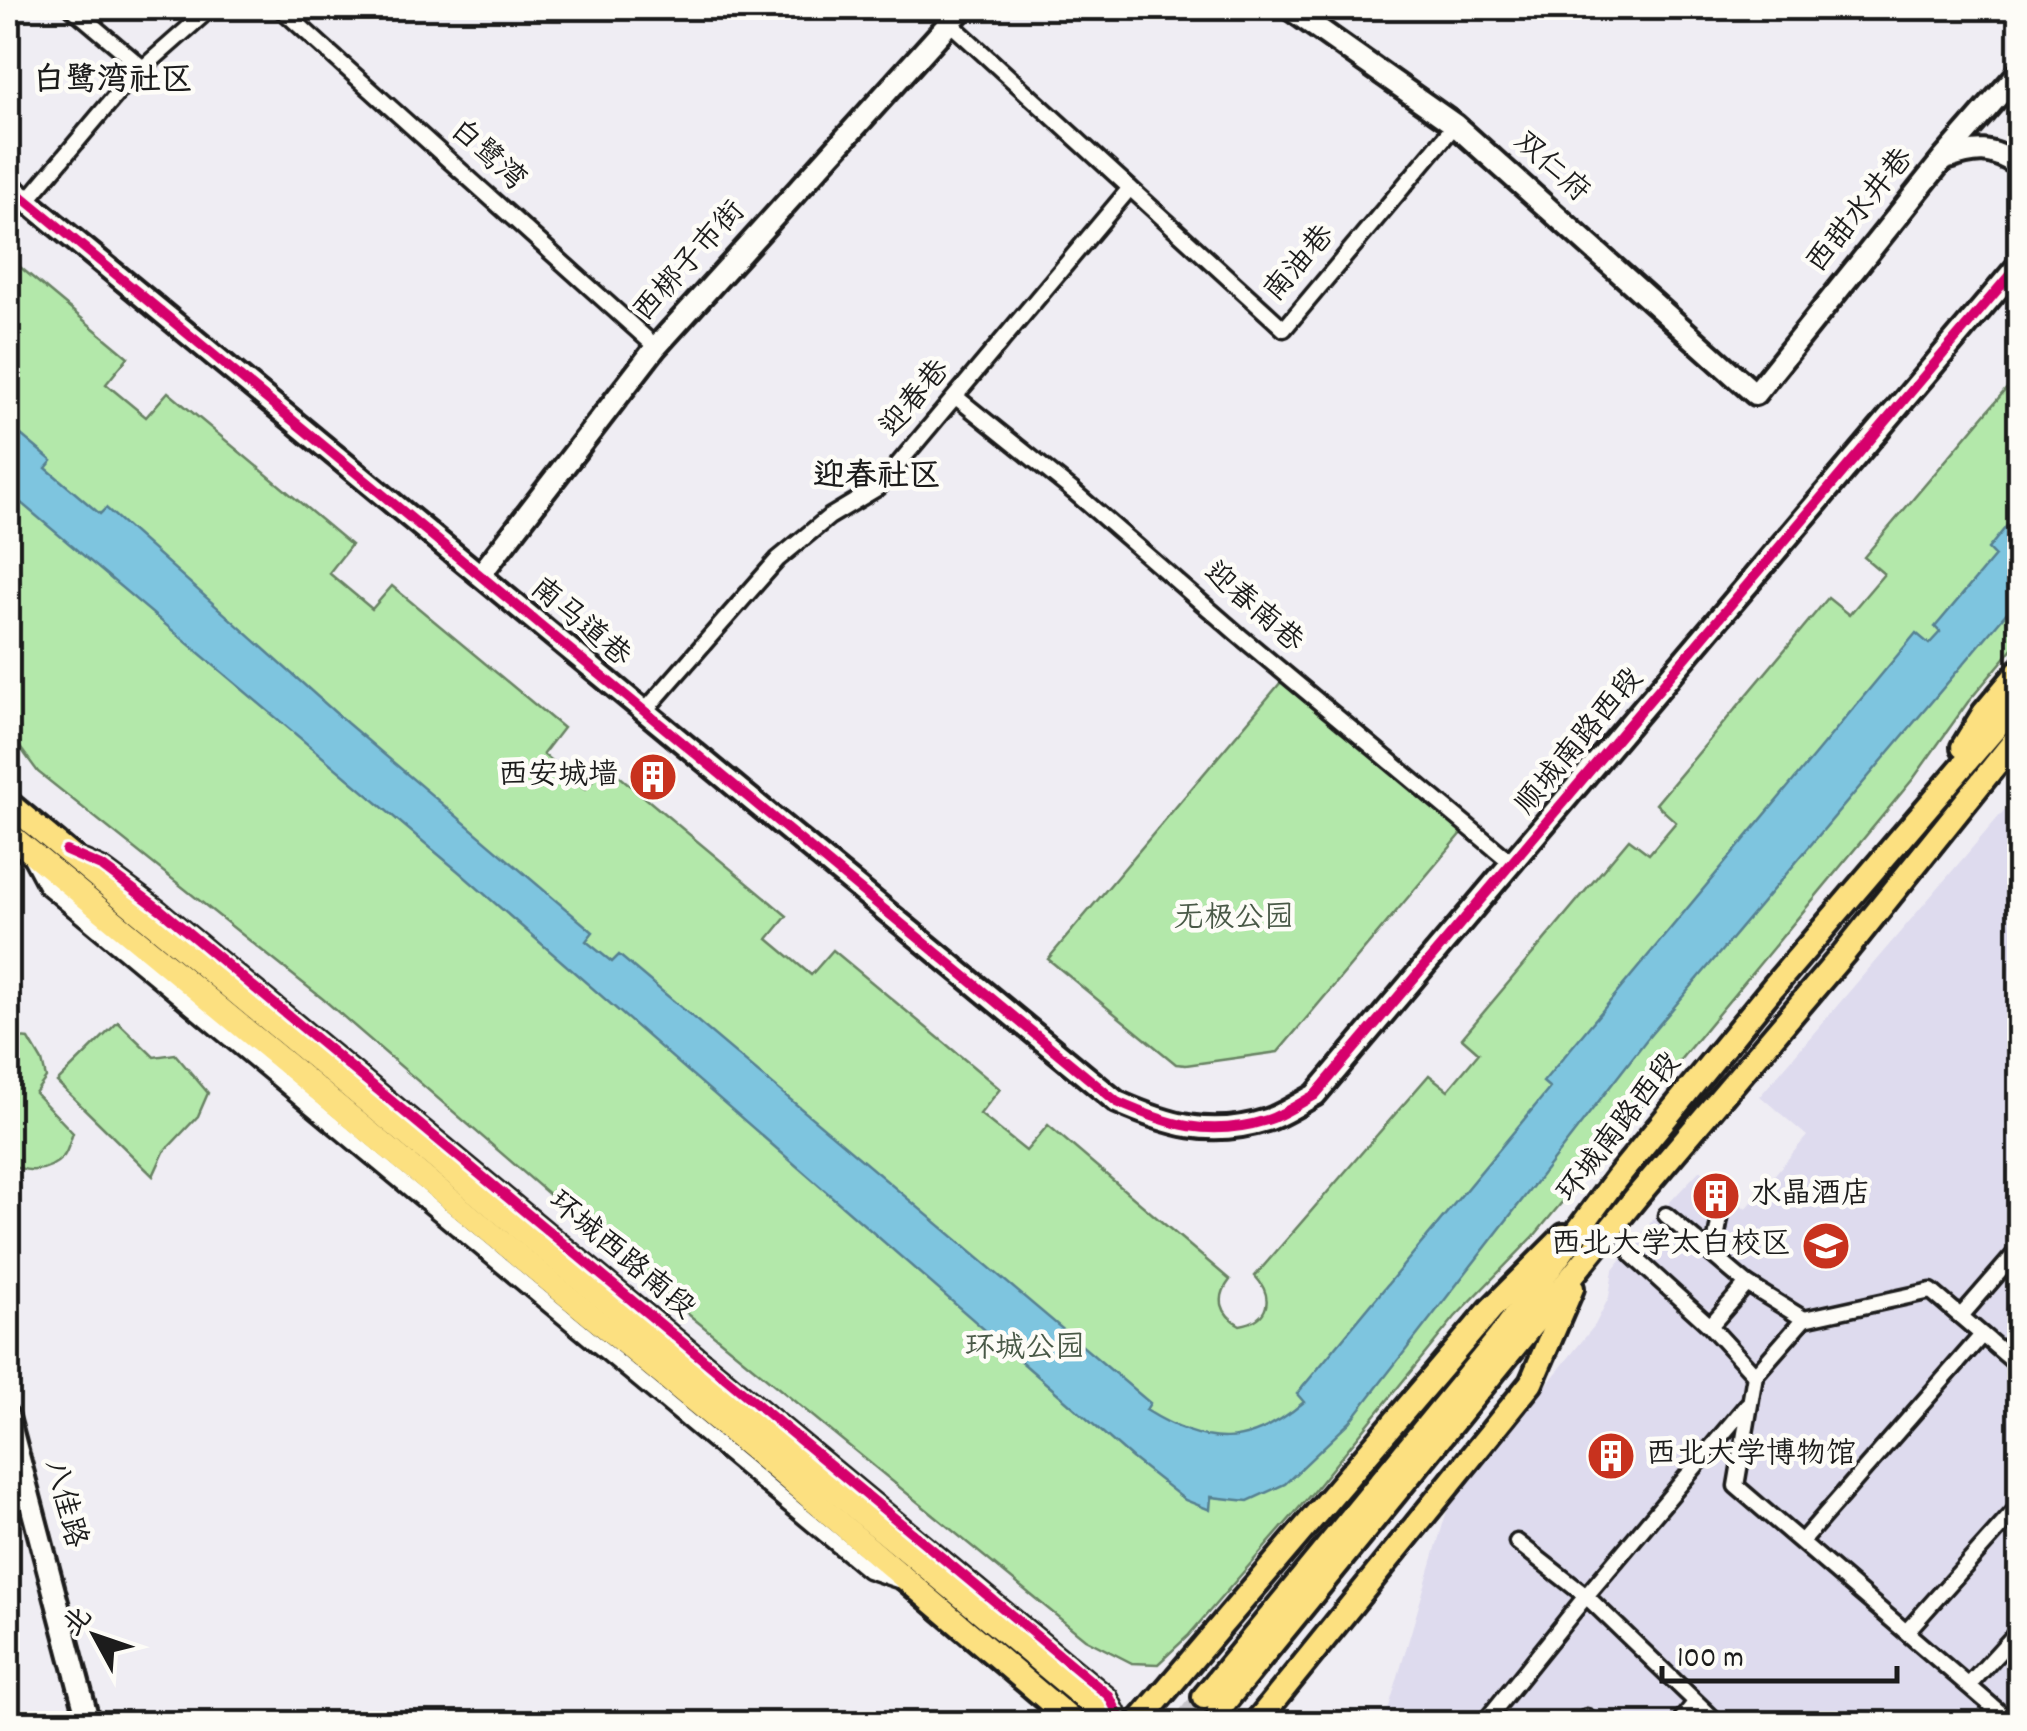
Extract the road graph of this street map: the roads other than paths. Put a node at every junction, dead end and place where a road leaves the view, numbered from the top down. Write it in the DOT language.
graph roads {
  1 [pos="72,8"];
  2 [pos="211,8"];
  3 [pos="280,8"];
  4 [pos="1289,8"];
  5 [pos="956,15"];
  6 [pos="144,68"];
  7 [pos="2020,71"];
  8 [pos="1455,125"];
  9 [pos="1943,160"];
  10 [pos="2020,166"];
  11 [pos="8,184"];
  12 [pos="1130,188"];
  13 [pos="27,202"];
  14 [pos="2020,263"];
  15 [pos="656,346"];
  16 [pos="1755,394"];
  17 [pos="956,397"];
  18 [pos="481,574"];
  19 [pos="2020,670"];
  20 [pos="2020,699"];
  21 [pos="644,712"];
  22 [pos="2020,734"];
  23 [pos="2020,757"];
  24 [pos="1936,795"];
  25 [pos="8,804"];
  26 [pos="16,841"];
  27 [pos="66,851"];
  28 [pos="1512,863"];
  29 [pos="1913,868"];
  30 [pos="1117,1102"];
  31 [pos="1721,1212"];
  32 [pos="1590,1214"];
  33 [pos="1666,1215"];
  34 [pos="2020,1248"];
  35 [pos="1632,1255"];
  36 [pos="1713,1255"];
  37 [pos="1583,1262"];
  38 [pos="1747,1284"];
  39 [pos="1960,1316"];
  40 [pos="1804,1319"];
  41 [pos="1710,1326"];
  42 [pos="1982,1335"];
  43 [pos="2020,1367"];
  44 [pos="1755,1375"];
  45 [pos="1750,1402"];
  46 [pos="8,1417"];
  47 [pos="2020,1505"];
  48 [pos="866,1519"];
  49 [pos="910,1531"];
  50 [pos="1517,1542"];
  51 [pos="1802,1542"];
  52 [pos="1586,1596"];
  53 [pos="2020,1628"];
  54 [pos="1906,1631"];
  55 [pos="1970,1684"];
  56 [pos="1696,1703"];
  57 [pos="90,1724"];
  58 [pos="1076,1724"];
  59 [pos="1119,1724"];
  60 [pos="1137,1724"];
  61 [pos="1255,1724"];
  62 [pos="1484,1724"];
  63 [pos="1678,1724"];
  64 [pos="1719,1724"];
  65 [pos="2013,1724"];
  1 -- 6 [label="street"];
  2 -- 6 [label="street"];
  3 -- 15 [label="street, 白鹭湾"];
  4 -- 8 [label="street, 双仁府"];
  5 -- 12 [label="street"];
  5 -- 15 [label="street, 西梆子市街"];
  6 -- 13 [label="street"];
  7 -- 9 [label="street, 西甜水井巷"];
  8 -- 12 [label="street, 南油巷"];
  8 -- 16 [label="street, 双仁府"];
  9 -- 10 [label="street"];
  9 -- 16 [label="street, 西甜水井巷"];
  11 -- 13 [label="street, 南马道巷"];
  12 -- 17 [label="street, 迎春巷"];
  13 -- 18 [label="street, 南马道巷"];
  14 -- 28 [label="street, 顺城南路西段"];
  15 -- 18 [label="street, 西梆子市街"];
  17 -- 21 [label="street, 迎春巷"];
  17 -- 28 [label="street, 迎春南巷"];
  18 -- 21 [label="street, 南马道巷"];
  19 -- 24 [label="main road"];
  20 -- 24 [label="main road, 环城南路西段"];
  21 -- 30 [label="street, 南马道巷"];
  22 -- 29 [label="main road, 环城南路西段"];
  23 -- 29 [label="main road, 环城南路西段"];
  24 -- 32 [label="main road, 环城南路西段"];
  25 -- 27 [label="main road, 环城西路南段"];
  26 -- 58 [label="main road"];
  27 -- 48 [label="main road, 环城西路南段"];
  27 -- 49 [label="street, 环城西路南段"];
  28 -- 30 [label="street, 顺城南路西段"];
  29 -- 37 [label="main road, 环城南路西段"];
  31 -- 36 [label="street"];
  32 -- 37 [label="main road, 环城南路西段"];
  32 -- 60 [label="main road"];
  33 -- 36 [label="street"];
  34 -- 39 [label="street"];
  35 -- 41 [label="street"];
  36 -- 38 [label="street"];
  37 -- 61 [label="main road"];
  38 -- 40 [label="street"];
  38 -- 41 [label="street"];
  39 -- 40 [label="street"];
  39 -- 42 [label="street"];
  40 -- 44 [label="street"];
  41 -- 44 [label="street"];
  42 -- 43 [label="street"];
  42 -- 51 [label="street"];
  44 -- 45 [label="street"];
  45 -- 51 [label="street"];
  45 -- 52 [label="street"];
  46 -- 57 [label="street, 八佳路"];
  47 -- 54 [label="street"];
  48 -- 49 [label="street"];
  48 -- 59 [label="main road, 环城西路南段"];
  49 -- 59 [label="street, 环城西路南段"];
  50 -- 52 [label="street"];
  51 -- 54 [label="street"];
  52 -- 56 [label="street"];
  52 -- 62 [label="street"];
  53 -- 55 [label="street"];
  54 -- 55 [label="street"];
  55 -- 65 [label="street"];
  56 -- 63 [label="street"];
  56 -- 64 [label="street"];
}
